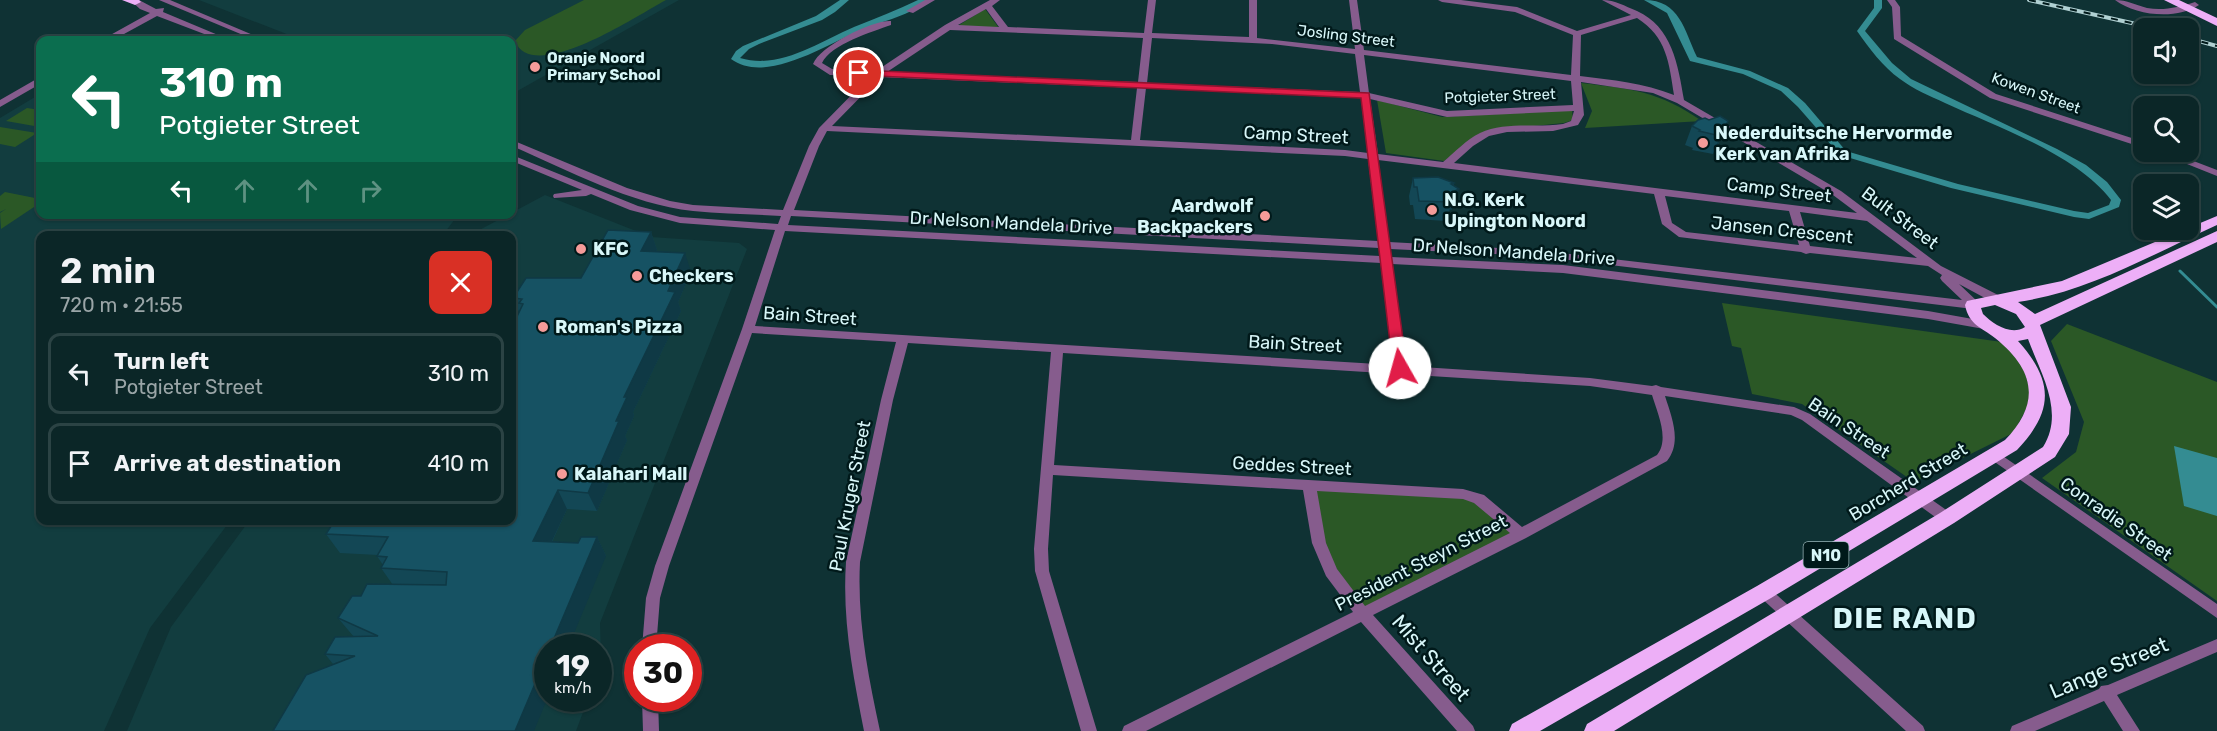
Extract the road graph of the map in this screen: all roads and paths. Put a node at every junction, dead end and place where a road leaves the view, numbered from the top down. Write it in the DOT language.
graph roads {
  1 [pos="163,0"];
  2 [pos="931,0"];
  3 [pos="1152,0"];
  4 [pos="1253,0"];
  5 [pos="1353,0"];
  6 [pos="1443,0"];
  7 [pos="1606,0"];
  8 [pos="1891,0"];
  9 [pos="2119,0"];
  10 [pos="2170,0"];
  11 [pos="132,1"];
  12 [pos="992,2"];
  13 [pos="172,4"];
  14 [pos="2189,4"];
  15 [pos="910,11"];
  16 [pos="156,12"];
  17 [pos="1640,15"];
  18 [pos="2217,15"];
  19 [pos="2217,22"];
  20 [pos="888,23"];
  21 [pos="948,27"];
  22 [pos="1005,29"];
  23 [pos="1577,34"];
  24 [pos="1147,35"];
  25 [pos="115,36"];
  26 [pos="216,36"];
  27 [pos="251,36"];
  28 [pos="1253,40"];
  29 [pos="1360,52"];
  30 [pos="879,74"];
  31 [pos="1575,77"];
  32 [pos="36,82"];
  33 [pos="1142,87"];
  34 [pos="1366,95"];
  35 [pos="1680,102"];
  36 [pos="0,104"];
  37 [pos="1578,108"];
  38 [pos="824,128"];
  39 [pos="2133,142"];
  40 [pos="1135,143"];
  41 [pos="516,145"];
  42 [pos="1374,156"];
  43 [pos="516,160"];
  44 [pos="2187,162"];
  45 [pos="564,165"];
  46 [pos="1445,166"];
  47 [pos="2215,173"];
  48 [pos="572,183"];
  49 [pos="609,183"];
  50 [pos="1659,192"];
  51 [pos="594,193"];
  52 [pos="558,196"];
  53 [pos="1792,208"];
  54 [pos="788,214"];
  55 [pos="1870,218"];
  56 [pos="2217,220"];
  57 [pos="782,228"];
  58 [pos="2217,236"];
  59 [pos="1386,247"];
  60 [pos="1806,250"];
  61 [pos="1387,260"];
  62 [pos="1933,265"];
  63 [pos="2000,301"];
  64 [pos="1973,305"];
  65 [pos="2032,325"];
  66 [pos="1991,328"];
  67 [pos="748,329"];
  68 [pos="903,340"];
  69 [pos="1058,349"];
  70 [pos="1400,368"];
  71 [pos="1656,389"];
  72 [pos="1994,455"];
  73 [pos="1047,470"];
  74 [pos="2019,473"];
  75 [pos="1309,484"];
  76 [pos="1919,499"];
  77 [pos="1947,518"];
  78 [pos="1521,534"];
  79 [pos="1764,592"];
  80 [pos="2217,612"];
  81 [pos="1363,614"];
  82 [pos="1790,614"];
  83 [pos="650,634"];
  84 [pos="2217,645"];
  85 [pos="2106,691"];
  86 [pos="650,712"];
  87 [pos="651,731"];
  88 [pos="872,731"];
  89 [pos="1089,731"];
  90 [pos="1130,731"];
  91 [pos="1467,731"];
  92 [pos="1520,731"];
  93 [pos="1594,731"];
  94 [pos="1917,731"];
  95 [pos="2018,731"];
  96 [pos="2132,731"];
  1 -- 13 [label="street"];
  2 -- 15 [label="street"];
  3 -- 24 [label="street"];
  4 -- 28 [label="street"];
  5 -- 29 [label="street"];
  6 -- 23 [label="street"];
  7 -- 17 [label="street"];
  8 -- 39 [label="street, Kowen Street"];
  9 -- 14 [label="street"];
  10 -- 14 [label="highway"];
  11 -- 16 [label="street"];
  12 -- 21 [label="street"];
  12 -- 22 [label="street"];
  13 -- 16 [label="street"];
  13 -- 27 [label="street"];
  14 -- 18 [label="highway"];
  14 -- 19 [label="highway"];
  16 -- 25 [label="street"];
  16 -- 26 [label="street"];
  17 -- 23 [label="street"];
  17 -- 35 [label="street"];
  20 -- 30 [label="street, Potgieter Street"];
  21 -- 22 [label="street, Josling Street"];
  21 -- 30 [label="street"];
  22 -- 24 [label="street, Josling Street"];
  23 -- 31 [label="street, Potgieter Street"];
  24 -- 28 [label="street, Josling Street"];
  24 -- 33 [label="street"];
  28 -- 29 [label="street, Josling Street"];
  29 -- 31 [label="street, Josling Street"];
  29 -- 34 [label="street"];
  30 -- 33 [label="street, Potgieter Street"];
  30 -- 38 [label="street"];
  31 -- 35 [label="street, Josling Street"];
  31 -- 37 [label="street, Potgieter Street"];
  32 -- 36 [label="street"];
  33 -- 34 [label="street, Potgieter Street"];
  33 -- 40 [label="street"];
  34 -- 37 [label="street, Potgieter Street"];
  34 -- 42 [label="street"];
  35 -- 55 [label="street, Bult Street"];
  37 -- 46 [label="street"];
  38 -- 40 [label="street, Camp Street"];
  38 -- 54 [label="street"];
  40 -- 42 [label="street, Camp Street"];
  41 -- 45 [label="street, Dr Nelson Mandela Drive"];
  42 -- 46 [label="street, Camp Street"];
  42 -- 59 [label="street"];
  43 -- 48 [label="street, Dr Nelson Mandela Drive"];
  44 -- 47 [label="street"];
  45 -- 48 [label="street"];
  45 -- 49 [label="street, Dr Nelson Mandela Drive"];
  46 -- 50 [label="street, Camp Street"];
  48 -- 49 [label="street"];
  48 -- 51 [label="street, Dr Nelson Mandela Drive"];
  49 -- 54 [label="street, Dr Nelson Mandela Drive"];
  50 -- 53 [label="street, Camp Street"];
  50 -- 60 [label="street, Jansen Crescent"];
  51 -- 52 [label="street"];
  51 -- 57 [label="street, Dr Nelson Mandela Drive"];
  53 -- 55 [label="street, Camp Street"];
  53 -- 60 [label="street"];
  54 -- 57 [label="street"];
  54 -- 59 [label="street, Dr Nelson Mandela Drive"];
  55 -- 62 [label="street, Bult Street"];
  56 -- 63 [label="highway"];
  57 -- 61 [label="street, Dr Nelson Mandela Drive"];
  57 -- 67 [label="street"];
  58 -- 65 [label="highway"];
  59 -- 61 [label="street"];
  59 -- 64 [label="street, Dr Nelson Mandela Drive"];
  60 -- 62 [label="street, Jansen Crescent"];
  61 -- 66 [label="street, Dr Nelson Mandela Drive"];
  61 -- 70 [label="street"];
  62 -- 63 [label="street, Bult Street"];
  62 -- 64 [label="street, Bult Street"];
  63 -- 64 [label="highway"];
  63 -- 65 [label="highway"];
  64 -- 66 [label="highway, N10"];
  65 -- 66 [label="highway"];
  65 -- 74 [label="highway, N10"];
  66 -- 72 [label="highway, Borcherd Street / N10"];
  67 -- 68 [label="street, Bain Street"];
  67 -- 83 [label="street"];
  68 -- 69 [label="street, Bain Street"];
  68 -- 88 [label="street, Paul Kruger Street"];
  69 -- 70 [label="street, Bain Street"];
  69 -- 73 [label="street"];
  70 -- 71 [label="street, Bain Street"];
  71 -- 76 [label="street, Bain Street"];
  71 -- 78 [label="street, President Steyn Street"];
  72 -- 74 [label="street, Conradie Street"];
  72 -- 76 [label="highway, Borcherd Street / N10"];
  73 -- 75 [label="street, Geddes Street"];
  73 -- 89 [label="street"];
  74 -- 77 [label="highway, N10"];
  74 -- 80 [label="street, Conradie Street"];
  75 -- 78 [label="street, Geddes Street"];
  75 -- 81 [label="street, Mist Street"];
  76 -- 77 [label="street, Bain Street"];
  76 -- 79 [label="highway, Borcherd Street / N10"];
  77 -- 82 [label="highway, N10"];
  78 -- 81 [label="street, President Steyn Street"];
  79 -- 82 [label="street"];
  79 -- 92 [label="highway, Borcherd Street / N10"];
  81 -- 90 [label="street, President Steyn Street"];
  81 -- 91 [label="street, Mist Street"];
  82 -- 93 [label="highway, N10"];
  82 -- 94 [label="street"];
  84 -- 85 [label="street, Lange Street"];
  85 -- 95 [label="street, Lange Street"];
  85 -- 96 [label="street"];
  86 -- 87 [label="street"];
}
